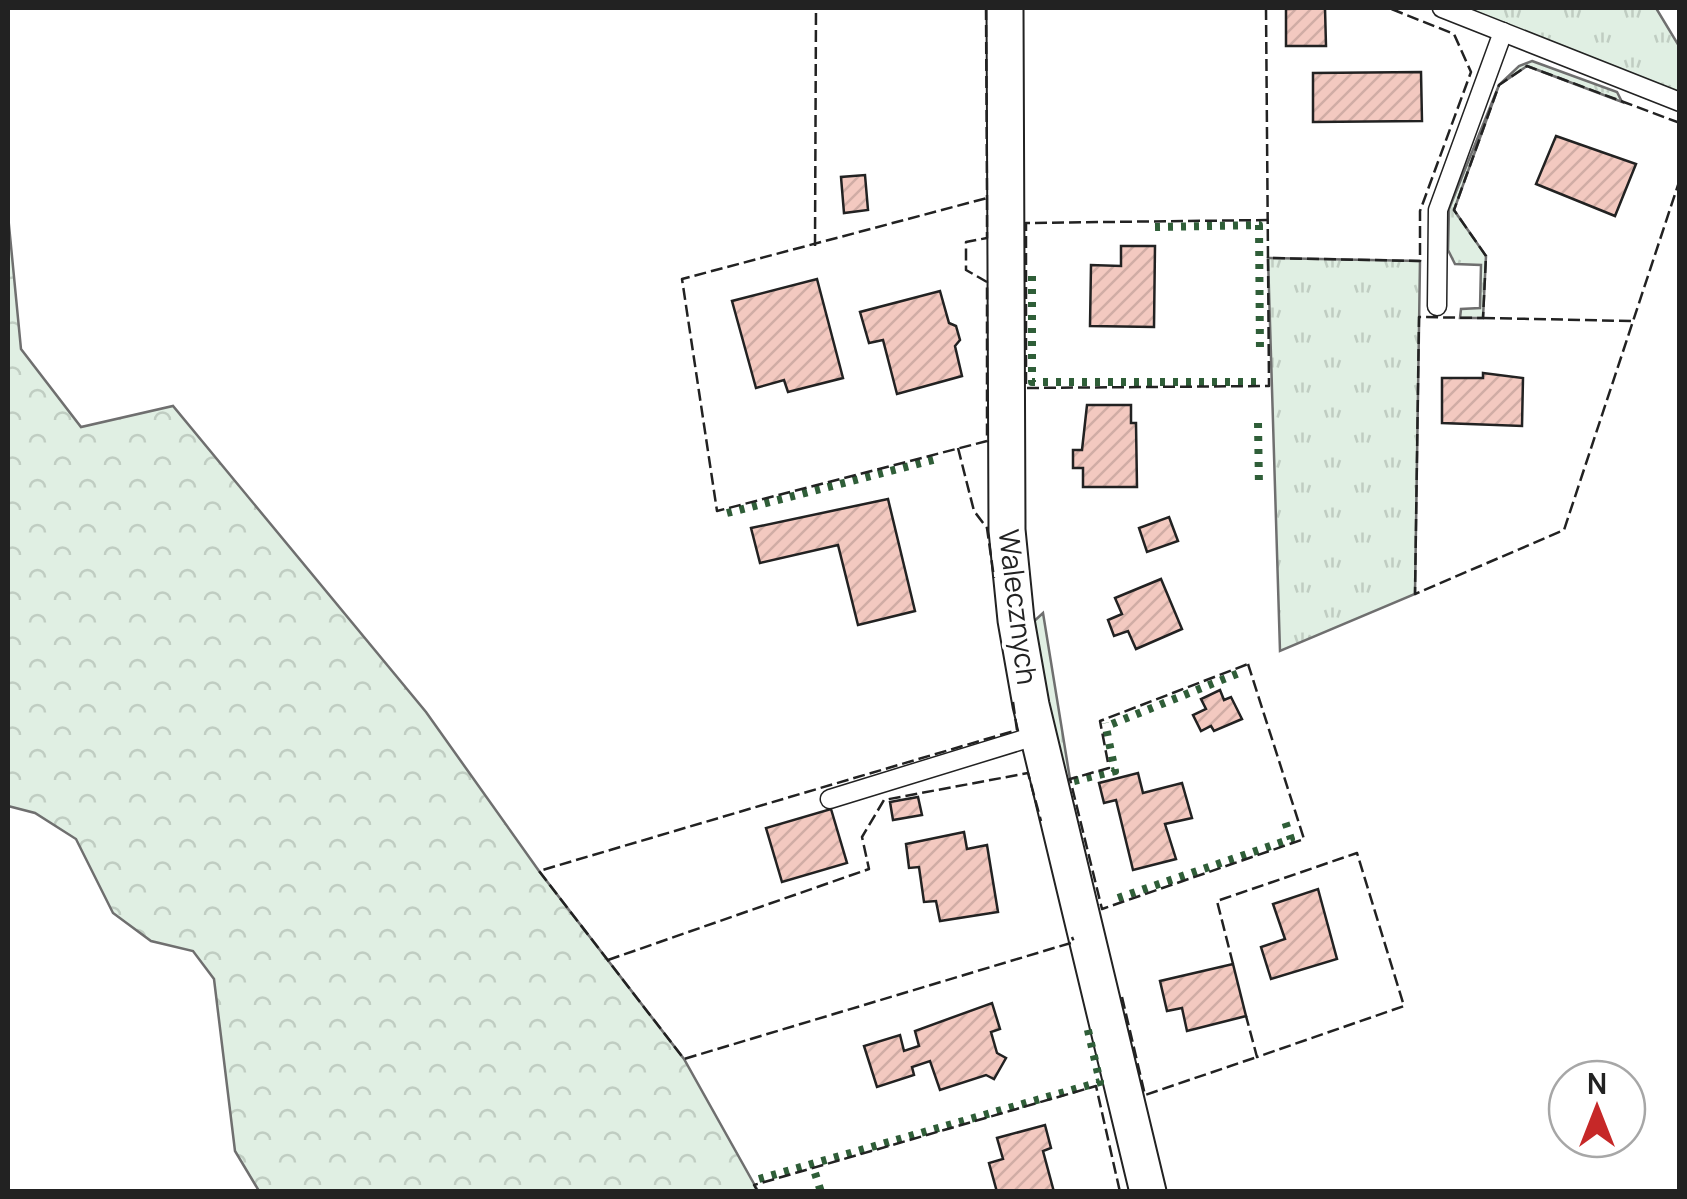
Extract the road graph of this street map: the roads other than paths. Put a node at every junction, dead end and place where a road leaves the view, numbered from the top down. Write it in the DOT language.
graph roads {
  1 [pos="1005,8"];
  2 [pos="1442,8"];
  3 [pos="1503,32"];
  4 [pos="1680,102"];
  5 [pos="1437,306"];
  6 [pos="1038,736"];
  7 [pos="830,800"];
  8 [pos="1148,1192"];
  1 -- 6 [label="street, Walecznych"];
  2 -- 3 [label="lane"];
  3 -- 4 [label="lane"];
  3 -- 5 [label="lane"];
  6 -- 7 [label="lane"];
  6 -- 8 [label="street, Walecznych"];
}
